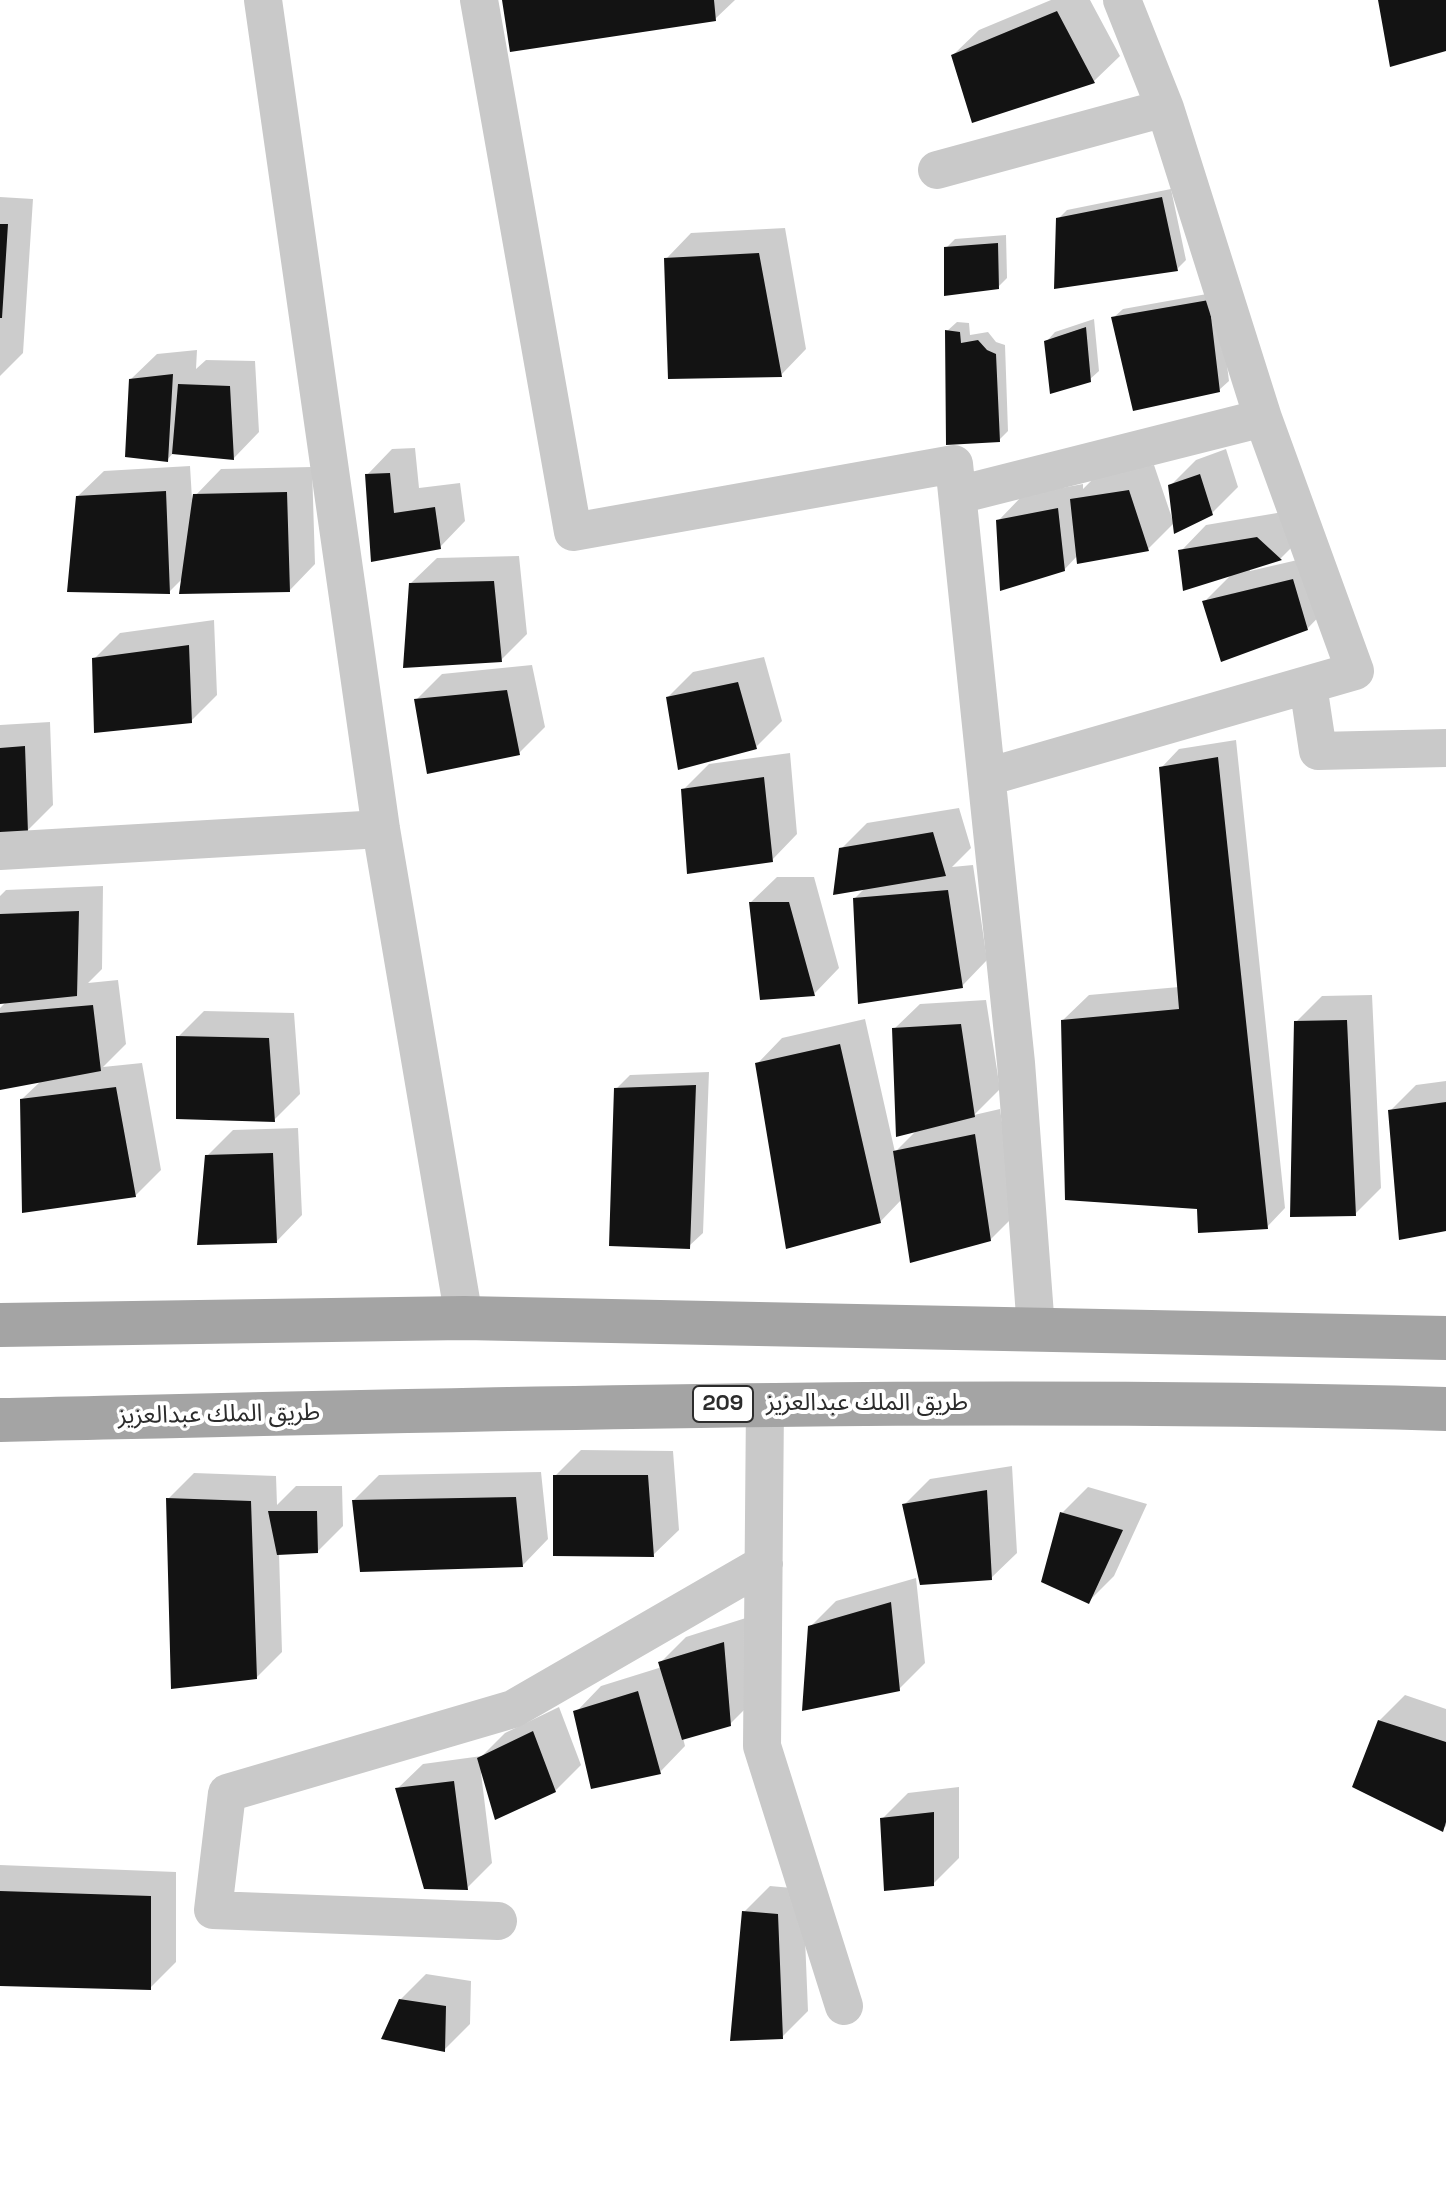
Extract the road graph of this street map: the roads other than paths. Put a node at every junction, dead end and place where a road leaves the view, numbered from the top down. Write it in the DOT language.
graph roads {
  1 [pos="263,0"];
  2 [pos="479,0"];
  3 [pos="1122,0"];
  4 [pos="1165,108"];
  5 [pos="937,170"];
  6 [pos="1263,418"];
  7 [pos="958,495"];
  8 [pos="1308,685"];
  9 [pos="1446,748"];
  10 [pos="987,777"];
  11 [pos="381,829"];
  12 [pos="0,851"];
  13 [pos="464,1318"];
  14 [pos="0,1325"];
  15 [pos="1036,1329"];
  16 [pos="1446,1338"];
  17 [pos="765,1403"];
  18 [pos="1446,1409"];
  19 [pos="0,1420"];
  20 [pos="764,1564"];
  21 [pos="498,1921"];
  22 [pos="844,2006"];
  1 -- 11 [label="street"];
  2 -- 7 [label="street"];
  3 -- 4 [label="street"];
  4 -- 5 [label="street"];
  4 -- 6 [label="street"];
  6 -- 7 [label="street"];
  6 -- 8 [label="street"];
  7 -- 10 [label="street"];
  8 -- 9 [label="street"];
  8 -- 10 [label="street"];
  10 -- 15 [label="street"];
  11 -- 12 [label="street"];
  11 -- 13 [label="street"];
  13 -- 14 [label="main road"];
  13 -- 15 [label="main road"];
  15 -- 16 [label="main road"];
  17 -- 18 [label="main road, طريق الملك عبدالعزيز / 209"];
  17 -- 19 [label="main road, طريق الملك عبدالعزيز / 209"];
  17 -- 20 [label="street"];
  20 -- 21 [label="street"];
  20 -- 22 [label="street"];
}
